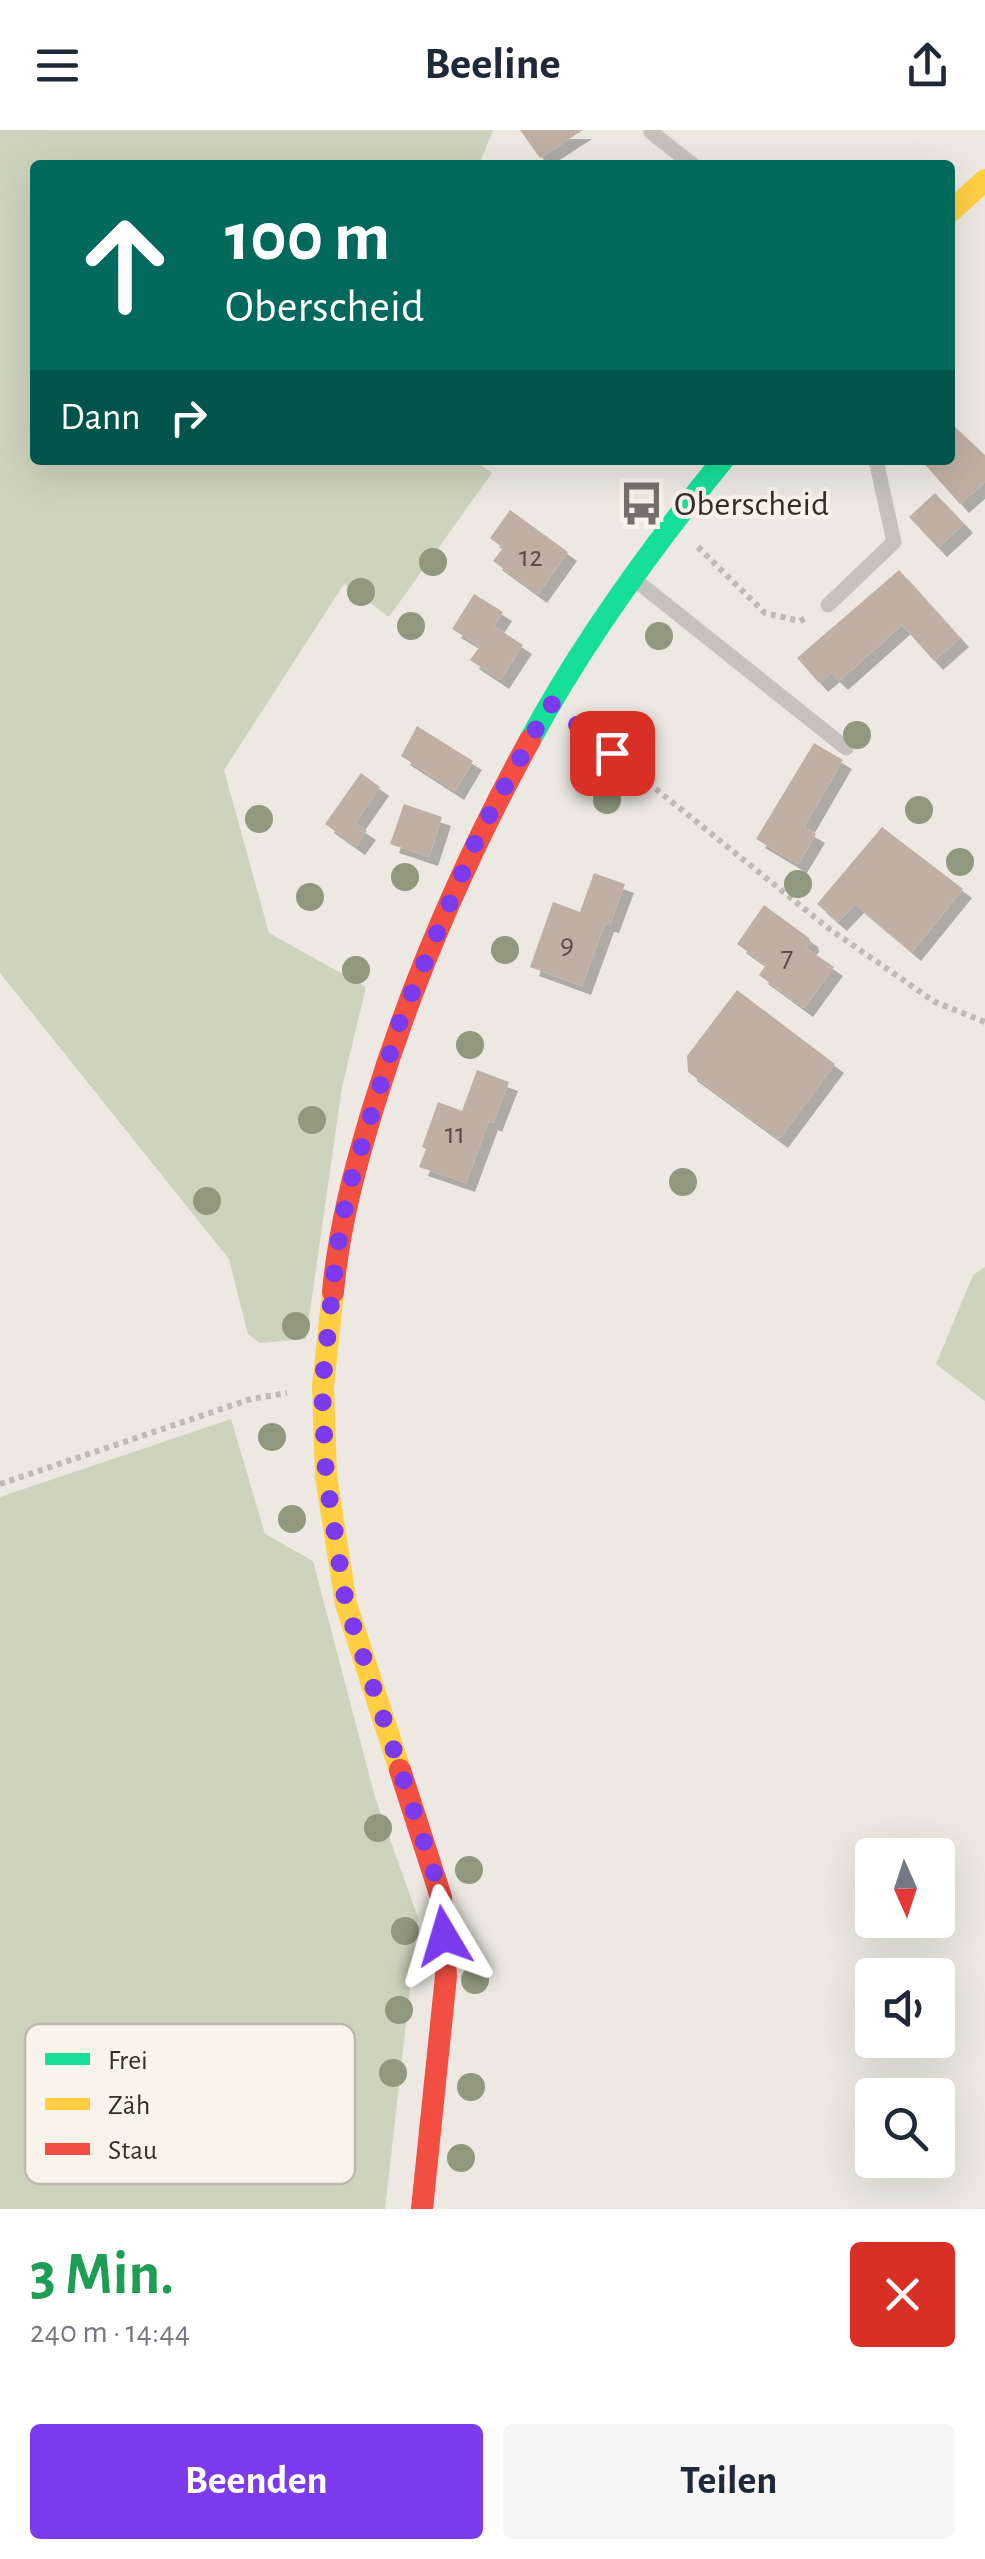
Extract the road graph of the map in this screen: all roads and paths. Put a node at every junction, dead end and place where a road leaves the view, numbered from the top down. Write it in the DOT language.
graph roads {
  1 [pos="650,132"];
  2 [pos="687,160"];
  3 [pos="985,180"];
  4 [pos="955,207"];
  5 [pos="719,465"];
  6 [pos="877,465"];
  7 [pos="672,522"];
  8 [pos="632,578"];
  9 [pos="828,604"];
  10 [pos="550,703"];
  11 [pos="846,748"];
  12 [pos="985,1022"];
  13 [pos="250,1399"];
  14 [pos="0,1484"];
  15 [pos="422,2209"];
  1 -- 2 [label="lane"];
  3 -- 4 [label="main road"];
  5 -- 7 [label="main road"];
  6 -- 9 [label="lane"];
  7 -- 8 [label="main road"];
  7 -- 9 [label="path"];
  8 -- 10 [label="main road"];
  8 -- 11 [label="lane"];
  10 -- 12 [label="path"];
  10 -- 15 [label="main road"];
  13 -- 14 [label="path"];
}
